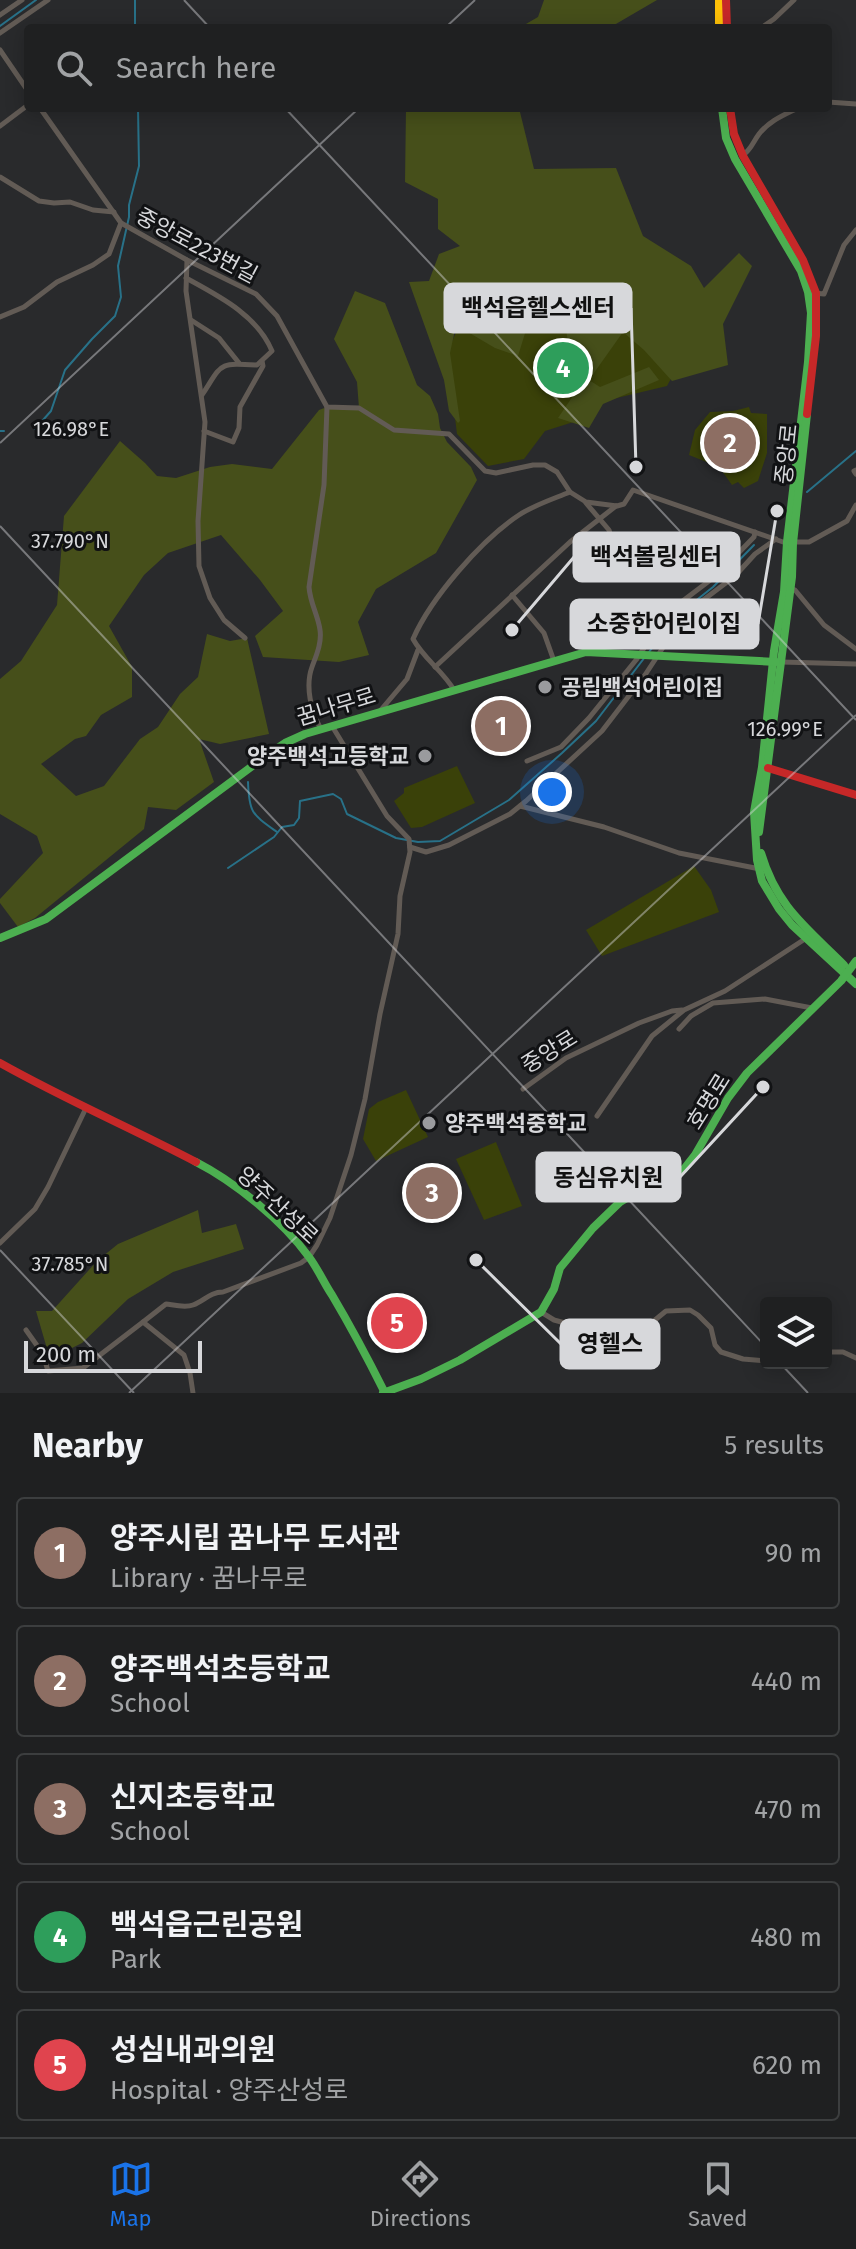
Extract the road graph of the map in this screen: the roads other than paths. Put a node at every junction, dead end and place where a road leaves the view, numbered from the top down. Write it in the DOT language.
graph roads {
  1 [pos="22,0"];
  2 [pos="48,0"];
  3 [pos="719,0"];
  4 [pos="726,0"];
  5 [pos="794,0"];
  6 [pos="0,15"];
  7 [pos="719,24"];
  8 [pos="727,24"];
  9 [pos="767,24"];
  10 [pos="0,33"];
  11 [pos="0,50"];
  12 [pos="24,85"];
  13 [pos="832,102"];
  14 [pos="856,104"];
  15 [pos="24,108"];
  16 [pos="43,112"];
  17 [pos="723,112"];
  18 [pos="731,112"];
  19 [pos="790,112"];
  20 [pos="0,126"];
  21 [pos="739,157"];
  22 [pos="0,177"];
  23 [pos="115,212"];
  24 [pos="122,224"];
  25 [pos="856,230"];
  26 [pos="187,260"];
  27 [pos="186,278"];
  28 [pos="812,292"];
  29 [pos="0,317"];
  30 [pos="190,320"];
  31 [pos="262,361"];
  32 [pos="240,364"];
  33 [pos="201,397"];
  34 [pos="327,407"];
  35 [pos="204,431"];
  36 [pos="570,492"];
  37 [pos="586,502"];
  38 [pos="856,505"];
  39 [pos="617,506"];
  40 [pos="599,520"];
  41 [pos="755,532"];
  42 [pos="775,538"];
  43 [pos="790,543"];
  44 [pos="616,555"];
  45 [pos="790,588"];
  46 [pos="512,595"];
  47 [pos="245,638"];
  48 [pos="418,649"];
  49 [pos="856,649"];
  50 [pos="640,655"];
  51 [pos="658,655"];
  52 [pos="554,661"];
  53 [pos="777,662"];
  54 [pos="856,664"];
  55 [pos="435,667"];
  56 [pos="454,690"];
  57 [pos="380,711"];
  58 [pos="332,726"];
  59 [pos="321,729"];
  60 [pos="527,761"];
  61 [pos="768,768"];
  62 [pos="856,795"];
  63 [pos="520,806"];
  64 [pos="410,843"];
  65 [pos="762,869"];
  66 [pos="809,936"];
  67 [pos="0,938"];
  68 [pos="856,961"];
  69 [pos="851,974"];
  70 [pos="856,985"];
  71 [pos="814,1006"];
  72 [pos="684,1010"];
  73 [pos="679,1029"];
  74 [pos="0,1063"];
  75 [pos="523,1089"];
  76 [pos="86,1107"];
  77 [pos="597,1116"];
  78 [pos="0,1243"];
  79 [pos="309,1257"];
  80 [pos="541,1312"];
  81 [pos="143,1322"];
  82 [pos="26,1330"];
  83 [pos="832,1352"];
  84 [pos="856,1358"];
  85 [pos="760,1360"];
  86 [pos="193,1393"];
  87 [pos="384,1393"];
  1 -- 6 [label="street"];
  2 -- 10 [label="street"];
  3 -- 7 [label="street"];
  4 -- 8 [label="street"];
  5 -- 9 [label="street"];
  11 -- 12 [label="street"];
  13 -- 14 [label="street"];
  15 -- 20 [label="street"];
  16 -- 23 [label="street, 중앙로223번길"];
  17 -- 21 [label="street, 중앙로"];
  18 -- 21 [label="street, 중앙로"];
  19 -- 21 [label="street"];
  21 -- 28 [label="street, 중앙로"];
  22 -- 23 [label="street"];
  23 -- 24 [label="street, 중앙로223번길"];
  24 -- 26 [label="street, 중앙로223번길"];
  24 -- 29 [label="street"];
  25 -- 28 [label="street"];
  26 -- 27 [label="street"];
  26 -- 34 [label="street, 중앙로223번길"];
  27 -- 30 [label="street"];
  27 -- 31 [label="street"];
  28 -- 43 [label="street, 중앙로"];
  30 -- 32 [label="street"];
  30 -- 33 [label="street"];
  31 -- 32 [label="street"];
  31 -- 35 [label="street"];
  32 -- 33 [label="street"];
  33 -- 35 [label="street"];
  34 -- 36 [label="street"];
  34 -- 59 [label="street"];
  35 -- 47 [label="street"];
  36 -- 37 [label="street"];
  36 -- 48 [label="street"];
  37 -- 39 [label="street"];
  37 -- 40 [label="street"];
  38 -- 43 [label="street"];
  39 -- 40 [label="street"];
  39 -- 41 [label="street"];
  40 -- 44 [label="street"];
  40 -- 46 [label="street"];
  41 -- 42 [label="street"];
  41 -- 50 [label="street"];
  42 -- 43 [label="street"];
  42 -- 51 [label="street"];
  43 -- 45 [label="street, 중앙로"];
  43 -- 53 [label="street, 중앙로"];
  45 -- 49 [label="street"];
  45 -- 53 [label="street, 중앙로"];
  46 -- 52 [label="street"];
  46 -- 55 [label="street"];
  48 -- 55 [label="street"];
  48 -- 57 [label="street"];
  50 -- 51 [label="street, 꿈나무로"];
  50 -- 52 [label="street, 꿈나무로"];
  50 -- 60 [label="street"];
  51 -- 53 [label="street"];
  51 -- 63 [label="street"];
  52 -- 56 [label="street, 꿈나무로"];
  53 -- 54 [label="street"];
  53 -- 61 [label="street, 중앙로"];
  53 -- 65 [label="street, 중앙로"];
  55 -- 56 [label="street"];
  56 -- 57 [label="street, 꿈나무로"];
  57 -- 58 [label="street, 꿈나무로"];
  58 -- 59 [label="street, 꿈나무로"];
  58 -- 64 [label="street"];
  59 -- 67 [label="street, 꿈나무로"];
  61 -- 62 [label="street"];
  61 -- 65 [label="street, 중앙로"];
  63 -- 64 [label="street"];
  63 -- 65 [label="street"];
  64 -- 79 [label="street"];
  65 -- 66 [label="street, 중앙로"];
  66 -- 69 [label="street, 중앙로"];
  66 -- 72 [label="street, 중앙로"];
  68 -- 69 [label="street"];
  69 -- 70 [label="street, 중앙로"];
  69 -- 71 [label="street, 호명로"];
  70 -- 71 [label="street"];
  71 -- 73 [label="street"];
  71 -- 80 [label="street, 호명로"];
  72 -- 75 [label="street, 중앙로"];
  72 -- 77 [label="street, 중앙로"];
  74 -- 76 [label="street, 양주산성로"];
  76 -- 78 [label="street"];
  76 -- 79 [label="street, 양주산성로"];
  79 -- 81 [label="street"];
  79 -- 87 [label="street, 양주산성로"];
  80 -- 85 [label="street"];
  80 -- 87 [label="street"];
  81 -- 82 [label="street"];
  81 -- 86 [label="street"];
  83 -- 84 [label="street"];
}
